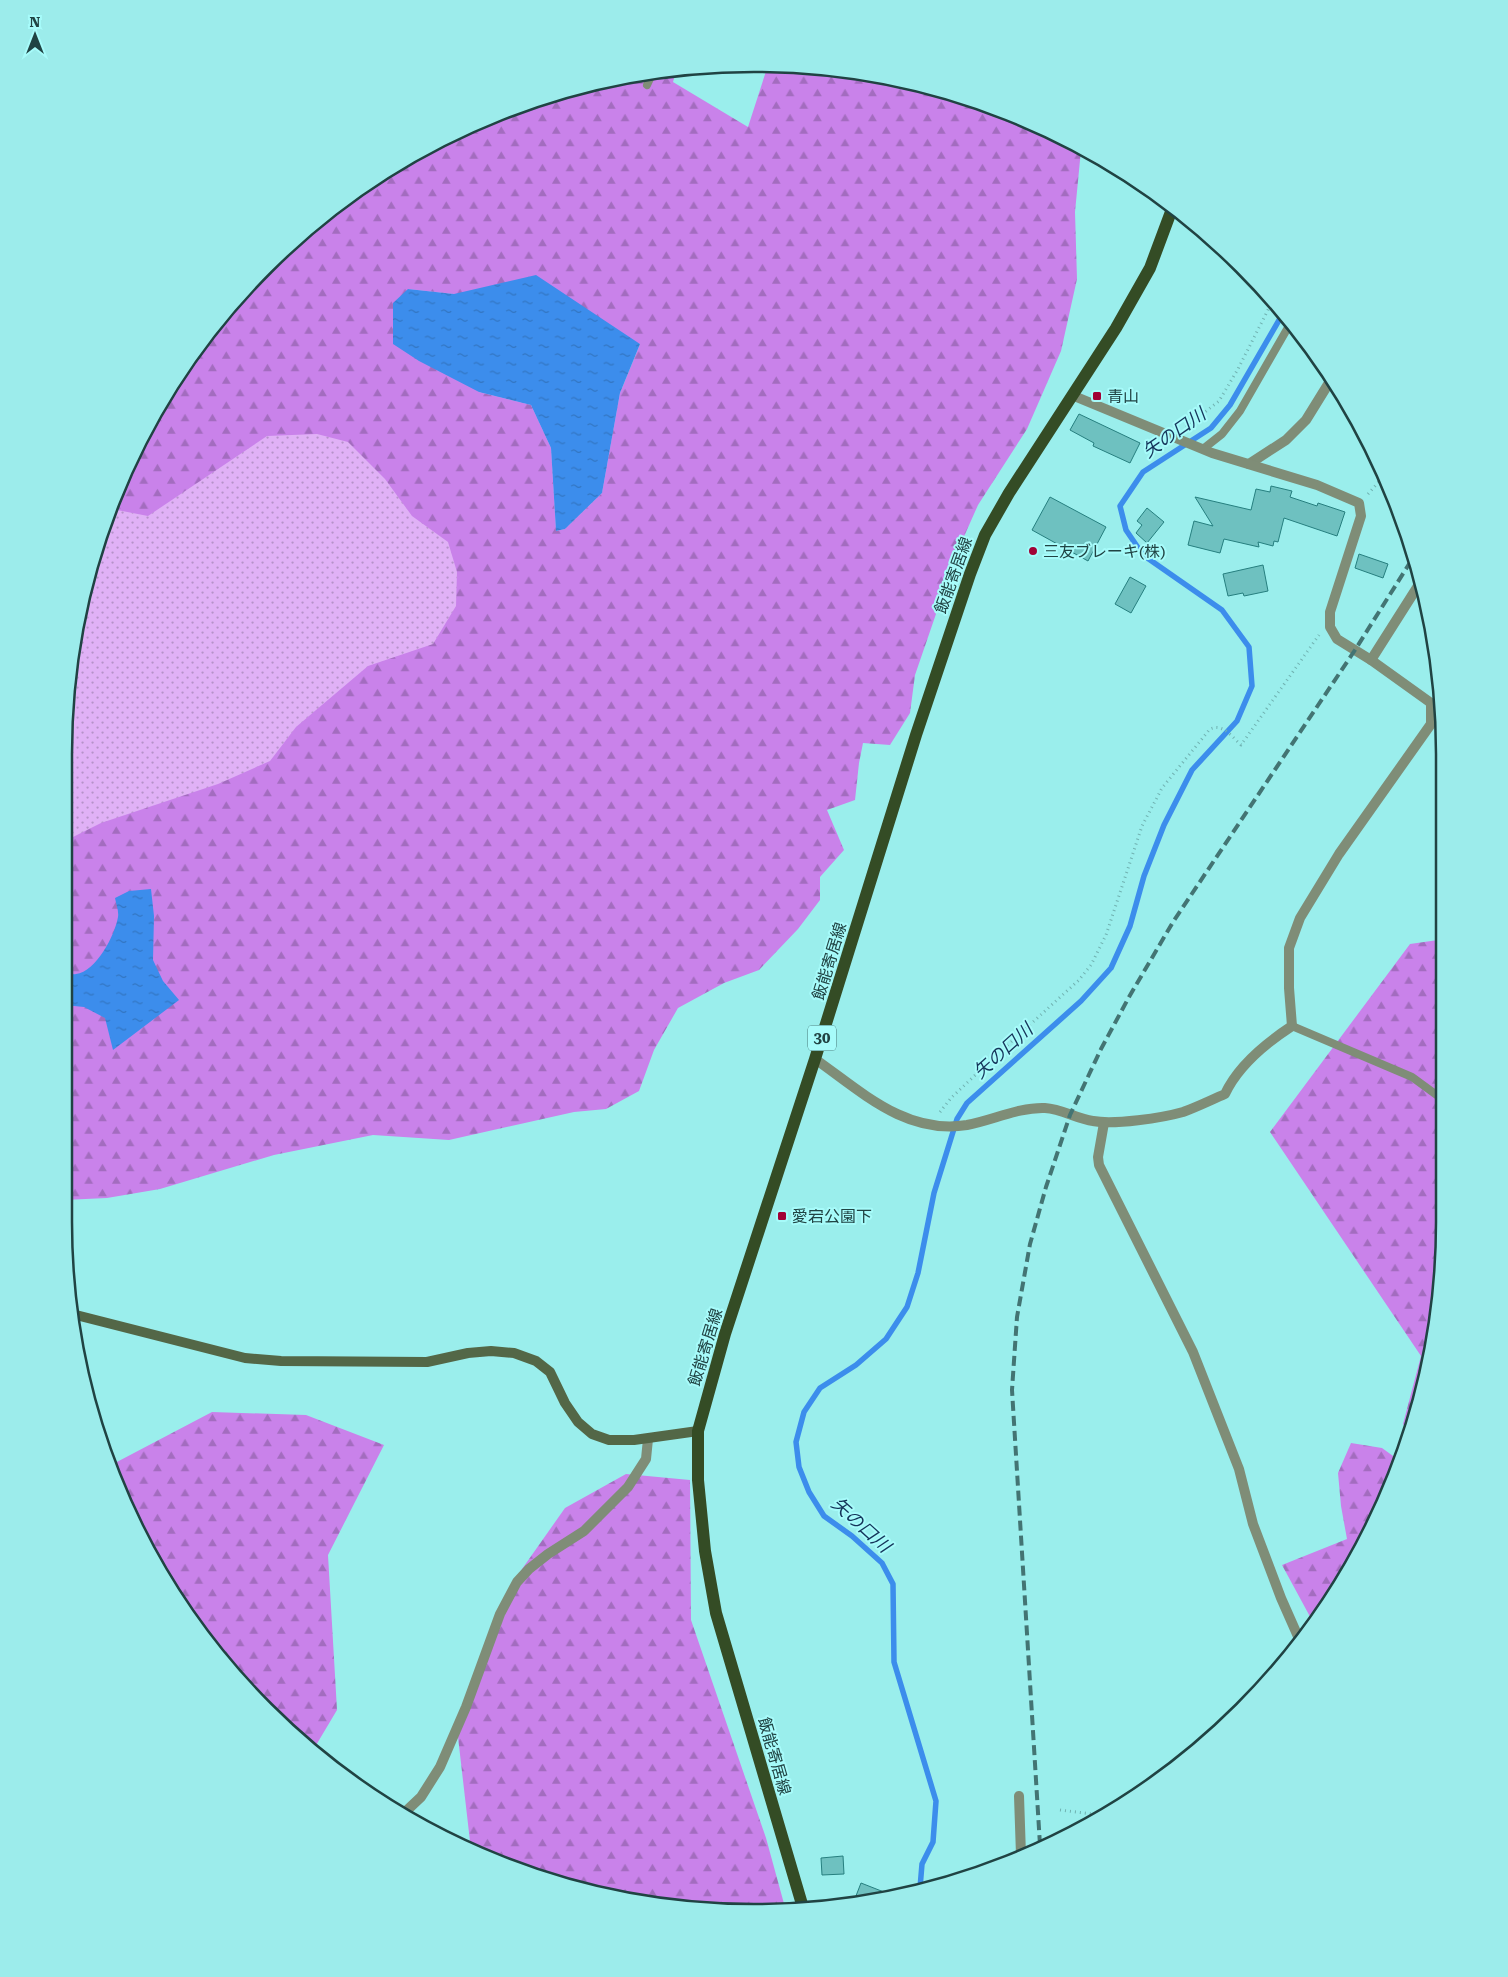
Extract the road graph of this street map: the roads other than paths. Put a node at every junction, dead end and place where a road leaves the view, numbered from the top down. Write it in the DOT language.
graph roads {
  1 [pos="648,81"];
  2 [pos="647,84"];
  3 [pos="1170,214"];
  4 [pos="1287,329"];
  5 [pos="1327,386"];
  6 [pos="1074,396"];
  7 [pos="1201,449"];
  8 [pos="1250,464"];
  9 [pos="1415,591"];
  10 [pos="1371,660"];
  11 [pos="1433,703"];
  12 [pos="1434,709"];
  13 [pos="1292,1026"];
  14 [pos="815,1059"];
  15 [pos="1436,1095"];
  16 [pos="1104,1123"];
  17 [pos="79,1316"];
  18 [pos="698,1431"];
  19 [pos="648,1439"];
  20 [pos="1297,1635"];
  21 [pos="1019,1796"];
  22 [pos="408,1810"];
  23 [pos="1021,1850"];
  24 [pos="802,1903"];
  1 -- 2 [label="lane"];
  3 -- 6 [label="main road, 飯能寄居線 / 30"];
  4 -- 7 [label="lane"];
  5 -- 8 [label="street"];
  6 -- 7 [label="street"];
  6 -- 14 [label="main road, 飯能寄居線 / 30"];
  7 -- 8 [label="street"];
  8 -- 10 [label="street"];
  9 -- 10 [label="street"];
  10 -- 11 [label="street"];
  12 -- 13 [label="street"];
  13 -- 15 [label="lane"];
  13 -- 16 [label="street"];
  14 -- 16 [label="street"];
  14 -- 18 [label="main road, 飯能寄居線 / 30"];
  16 -- 20 [label="street"];
  17 -- 19 [label="street"];
  18 -- 19 [label="street"];
  18 -- 24 [label="main road, 飯能寄居線 / 30"];
  19 -- 22 [label="street"];
  21 -- 23 [label="street"];
}
